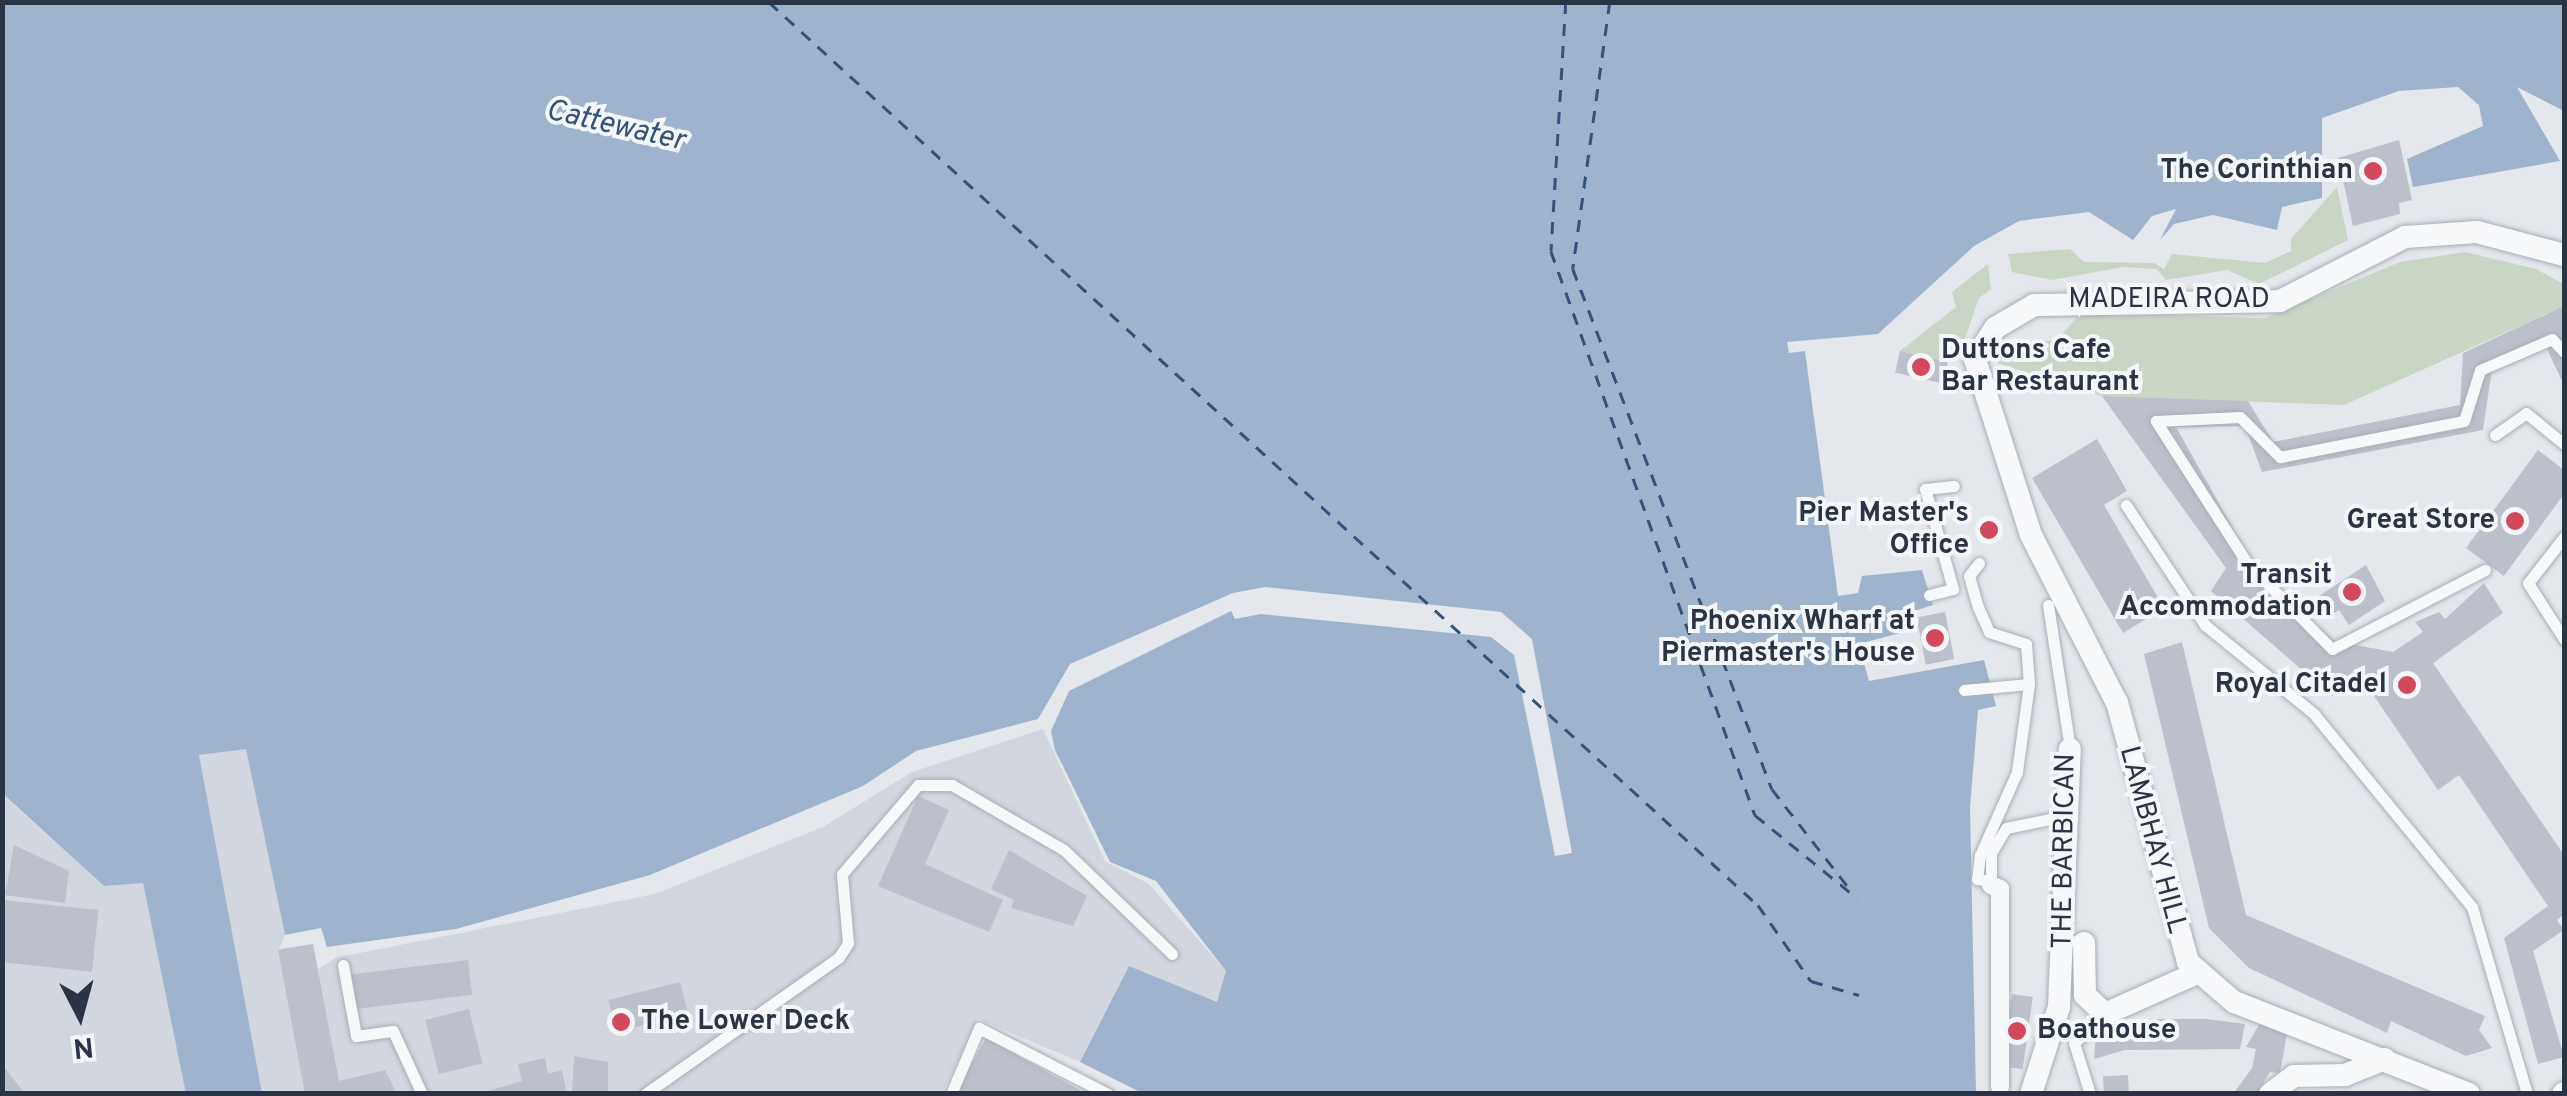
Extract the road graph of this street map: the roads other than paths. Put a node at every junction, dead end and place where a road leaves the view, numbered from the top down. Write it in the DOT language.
graph roads {
  1 [pos="2564,255"];
  2 [pos="2564,352"];
  3 [pos="2495,435"];
  4 [pos="2564,444"];
  5 [pos="1954,486"];
  6 [pos="2126,504"];
  7 [pos="2564,536"];
  8 [pos="1980,564"];
  9 [pos="2485,570"];
  10 [pos="1930,595"];
  11 [pos="2048,605"];
  12 [pos="2564,639"];
  13 [pos="2029,684"];
  14 [pos="1964,690"];
  15 [pos="2117,703"];
  16 [pos="2070,748"];
  17 [pos="2069,816"];
  18 [pos="1991,883"];
  19 [pos="2084,942"];
  20 [pos="1172,954"];
  21 [pos="343,965"];
  22 [pos="2197,972"];
  23 [pos="2105,1014"];
  24 [pos="2384,1059"];
  25 [pos="2000,1087"];
  26 [pos="422,1094"];
  27 [pos="645,1094"];
  28 [pos="952,1094"];
  29 [pos="1108,1094"];
  30 [pos="2030,1094"];
  31 [pos="2090,1094"];
  32 [pos="2270,1094"];
  33 [pos="2469,1094"];
  34 [pos="2527,1094"];
  1 -- 15 [label="street, MADEIRA ROAD"];
  2 -- 9 [label="lane"];
  3 -- 4 [label="lane"];
  5 -- 10 [label="lane"];
  6 -- 34 [label="lane"];
  7 -- 12 [label="lane"];
  8 -- 13 [label="lane"];
  11 -- 16 [label="lane, THE BARBICAN"];
  13 -- 14 [label="lane"];
  13 -- 18 [label="lane"];
  15 -- 22 [label="street, LAMBHAY HILL"];
  16 -- 17 [label="street, THE BARBICAN"];
  17 -- 18 [label="lane"];
  17 -- 30 [label="street, THE BARBICAN"];
  18 -- 25 [label="street"];
  19 -- 23 [label="street"];
  20 -- 27 [label="lane"];
  21 -- 26 [label="lane"];
  22 -- 23 [label="street"];
  22 -- 24 [label="street, LAMBHAY HILL"];
  23 -- 31 [label="lane"];
  24 -- 32 [label="street"];
  24 -- 33 [label="street, LAMBHAY HILL"];
  28 -- 29 [label="lane"];
}
